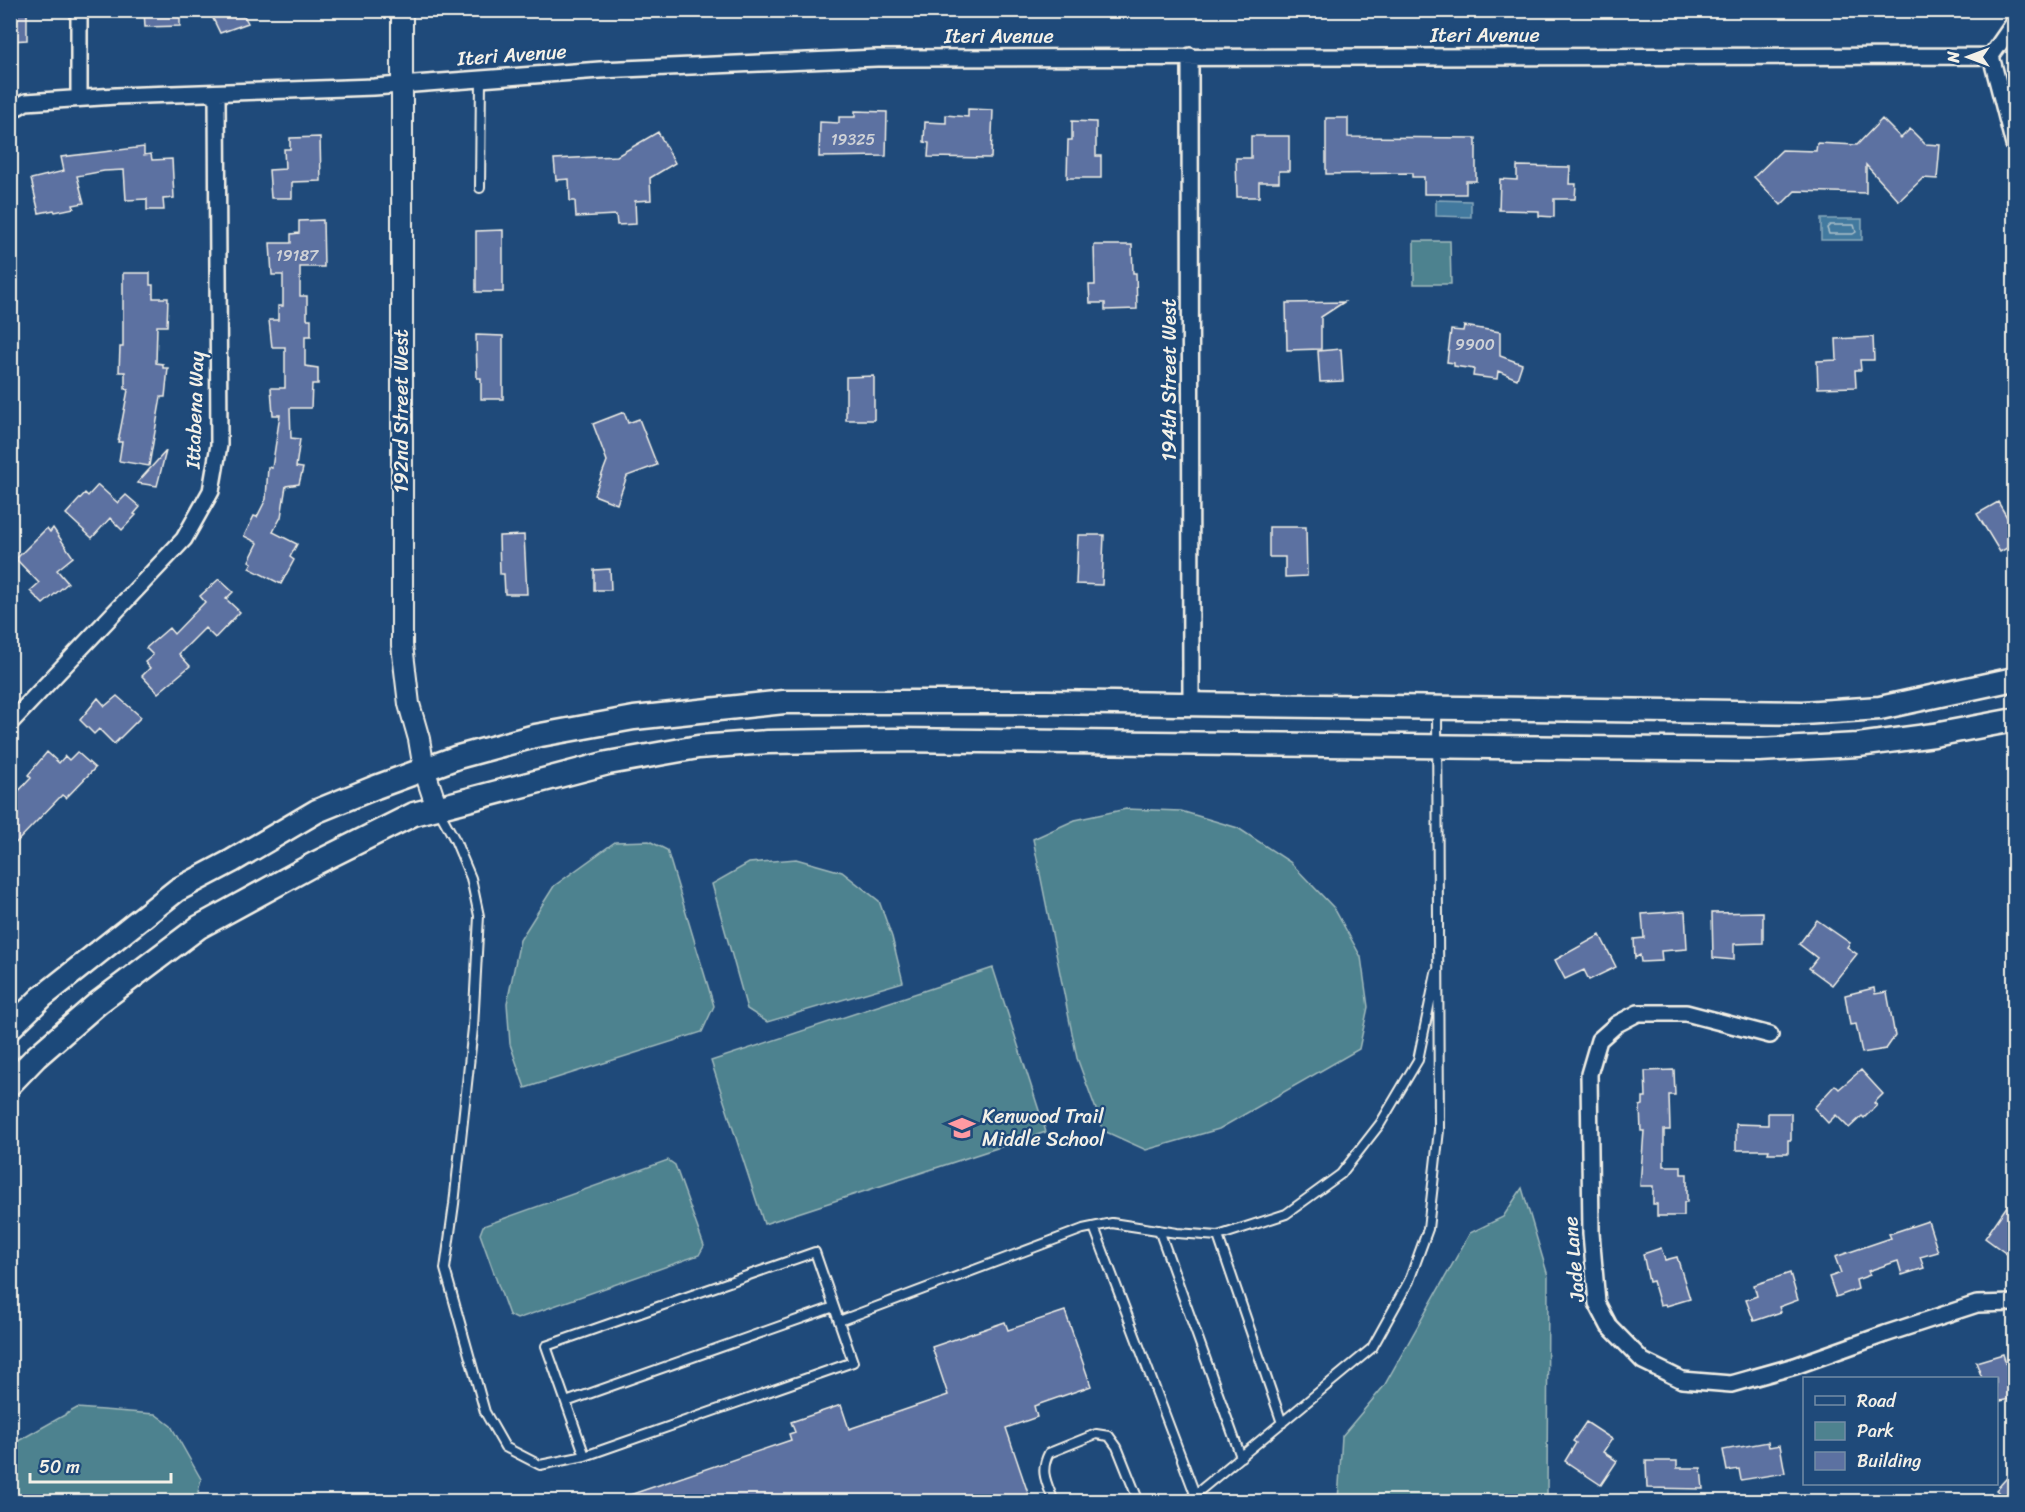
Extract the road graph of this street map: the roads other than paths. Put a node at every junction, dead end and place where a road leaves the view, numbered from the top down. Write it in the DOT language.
graph roads {
  1 [pos="78,10"];
  2 [pos="402,10"];
  3 [pos="2014,23"];
  4 [pos="1190,56"];
  5 [pos="1991,56"];
  6 [pos="481,78"];
  7 [pos="402,84"];
  8 [pos="217,94"];
  9 [pos="79,98"];
  10 [pos="10,111"];
  11 [pos="2014,145"];
  12 [pos="480,188"];
  13 [pos="2014,679"];
  14 [pos="1191,704"];
  15 [pos="1437,708"];
  16 [pos="2014,720"];
  17 [pos="10,723"];
  18 [pos="1437,747"];
  19 [pos="424,769"];
  20 [pos="437,808"];
  21 [pos="1439,957"];
  22 [pos="10,1028"];
  23 [pos="1770,1035"];
  24 [pos="10,1084"];
  25 [pos="1094,1227"];
  26 [pos="1158,1230"];
  27 [pos="1218,1236"];
  28 [pos="2014,1303"];
  29 [pos="834,1307"];
  30 [pos="839,1321"];
  31 [pos="566,1402"];
  32 [pos="1282,1423"];
  33 [pos="585,1456"];
  34 [pos="1241,1457"];
  35 [pos="1195,1494"];
  36 [pos="1054,1502"];
  37 [pos="1139,1502"];
  38 [pos="1186,1502"];
  1 -- 9 [label="street"];
  2 -- 7 [label="street, 192nd Street West"];
  3 -- 5 [label="street"];
  4 -- 5 [label="street, Iteri Avenue"];
  4 -- 6 [label="street, Iteri Avenue"];
  4 -- 14 [label="street, 194th Street West"];
  5 -- 11 [label="street"];
  6 -- 7 [label="street, Iteri Avenue"];
  6 -- 12 [label="lane"];
  7 -- 8 [label="street, Iteri Avenue"];
  7 -- 19 [label="street, 192nd Street West"];
  8 -- 9 [label="street, Iteri Avenue"];
  8 -- 17 [label="street, Ittabena Way"];
  9 -- 10 [label="street, Iteri Avenue"];
  13 -- 15 [label="main road"];
  14 -- 15 [label="main road"];
  14 -- 19 [label="main road"];
  15 -- 18 [label="lane"];
  16 -- 18 [label="main road"];
  18 -- 20 [label="main road"];
  18 -- 21 [label="lane"];
  19 -- 20 [label="street, 192nd Street West"];
  19 -- 22 [label="main road"];
  20 -- 24 [label="main road"];
  20 -- 33 [label="lane"];
  21 -- 27 [label="lane"];
  21 -- 32 [label="lane"];
  23 -- 28 [label="street, Jade Lane"];
  25 -- 26 [label="lane"];
  25 -- 30 [label="lane"];
  25 -- 35 [label="lane"];
  26 -- 27 [label="lane"];
  26 -- 34 [label="lane"];
  27 -- 32 [label="lane"];
  29 -- 30 [label="lane"];
  29 -- 31 [label="lane"];
  29 -- 31 [label="lane"];
  30 -- 33 [label="lane"];
  31 -- 33 [label="lane"];
  32 -- 34 [label="lane"];
  34 -- 35 [label="lane"];
  35 -- 38 [label="lane"];
  36 -- 37 [label="lane"];
}
